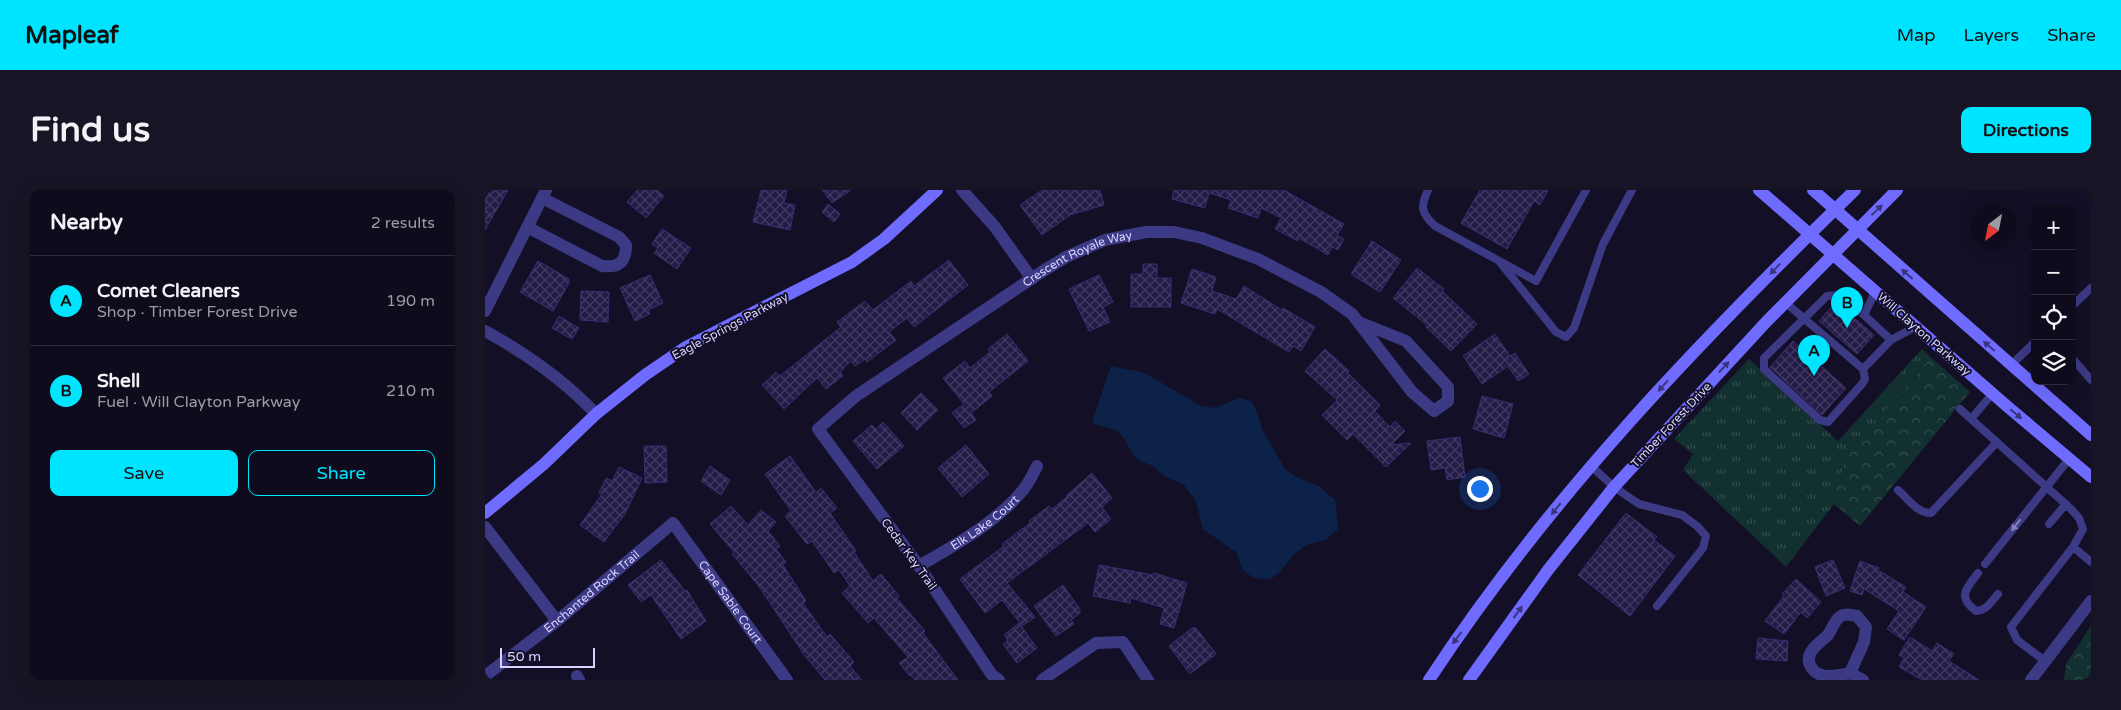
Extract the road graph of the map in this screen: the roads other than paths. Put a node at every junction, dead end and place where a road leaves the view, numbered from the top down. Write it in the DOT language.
graph roads {
  1 [pos="937,190"];
  2 [pos="962,190"];
  3 [pos="1429,190"];
  4 [pos="1586,190"];
  5 [pos="1632,190"];
  6 [pos="1759,190"];
  7 [pos="1813,190"];
  8 [pos="1855,190"];
  9 [pos="1897,190"];
  10 [pos="544,194"];
  11 [pos="1835,209"];
  12 [pos="527,227"];
  13 [pos="1857,230"];
  14 [pos="1809,234"];
  15 [pos="1834,256"];
  16 [pos="1499,260"];
  17 [pos="1031,278"];
  18 [pos="2091,288"];
  19 [pos="1875,292"];
  20 [pos="2076,302"];
  21 [pos="1785,303"];
  22 [pos="485,311"];
  23 [pos="1864,315"];
  24 [pos="1804,319"];
  25 [pos="1361,323"];
  26 [pos="1915,327"];
  27 [pos="485,331"];
  28 [pos="1891,340"];
  29 [pos="2031,346"];
  30 [pos="2076,363"];
  31 [pos="2011,365"];
  32 [pos="1863,369"];
  33 [pos="2091,380"];
  34 [pos="1993,393"];
  35 [pos="1960,409"];
  36 [pos="596,414"];
  37 [pos="1971,419"];
  38 [pos="818,429"];
  39 [pos="2091,435"];
  40 [pos="1997,442"];
  41 [pos="2069,459"];
  42 [pos="1037,466"];
  43 [pos="1591,466"];
  44 [pos="2091,477"];
  45 [pos="2046,486"];
  46 [pos="1614,487"];
  47 [pos="1898,490"];
  48 [pos="2065,504"];
  49 [pos="485,513"];
  50 [pos="673,523"];
  51 [pos="2049,524"];
  52 [pos="485,527"];
  53 [pos="2073,547"];
  54 [pos="2091,562"];
  55 [pos="1985,564"];
  56 [pos="919,566"];
  57 [pos="1978,573"];
  58 [pos="1997,594"];
  59 [pos="2091,601"];
  60 [pos="1657,606"];
  61 [pos="557,621"];
  62 [pos="2045,661"];
  63 [pos="1850,673"];
  64 [pos="485,676"];
  65 [pos="787,680"];
  66 [pos="999,680"];
  67 [pos="1042,680"];
  68 [pos="1148,680"];
  69 [pos="1429,680"];
  70 [pos="1469,680"];
  71 [pos="1863,680"];
  72 [pos="2031,680"];
  1 -- 36 [label="main road, Eagle Springs Parkway"];
  2 -- 17 [label="street"];
  3 -- 16 [label="lane"];
  4 -- 16 [label="lane"];
  5 -- 16 [label="lane"];
  6 -- 14 [label="main road, Will Clayton Parkway"];
  7 -- 11 [label="main road"];
  8 -- 11 [label="main road"];
  13 -- 9 [label="main road, Timber Forest Drive, one-way"];
  10 -- 12 [label="street"];
  10 -- 12 [label="street"];
  11 -- 13 [label="main road"];
  11 -- 14 [label="main road"];
  12 -- 22 [label="street"];
  13 -- 15 [label="main road, Timber Forest Drive"];
  31 -- 13 [label="main road, one-way"];
  14 -- 15 [label="main road, Will Clayton Parkway"];
  14 -- 43 [label="main road, one-way"];
  15 -- 19 [label="main road, Will Clayton Parkway"];
  15 -- 21 [label="main road, Timber Forest Drive"];
  17 -- 25 [label="street, Crescent Royale Way"];
  17 -- 38 [label="street, Crescent Royale Way"];
  18 -- 20 [label="lane"];
  19 -- 23 [label="lane"];
  19 -- 26 [label="main road, Will Clayton Parkway"];
  21 -- 24 [label="lane"];
  46 -- 21 [label="main road, Timber Forest Drive, one-way"];
  23 -- 24 [label="lane"];
  23 -- 28 [label="lane"];
  24 -- 32 [label="lane"];
  24 -- 32 [label="lane"];
  25 -- 25 [label="street, Crescent Royale Way"];
  26 -- 28 [label="lane"];
  26 -- 34 [label="main road, Will Clayton Parkway"];
  27 -- 36 [label="street"];
  28 -- 32 [label="lane"];
  29 -- 31 [label="lane"];
  30 -- 33 [label="lane"];
  31 -- 39 [label="main road"];
  34 -- 37 [label="lane"];
  34 -- 41 [label="main road, Will Clayton Parkway, one-way"];
  35 -- 37 [label="lane"];
  36 -- 49 [label="main road, Eagle Springs Parkway"];
  37 -- 40 [label="lane"];
  38 -- 56 [label="street, Cedar Key Trail"];
  40 -- 45 [label="lane"];
  40 -- 47 [label="lane"];
  41 -- 44 [label="main road, Will Clayton Parkway"];
  41 -- 45 [label="lane"];
  42 -- 56 [label="street, Elk Lake Court"];
  43 -- 46 [label="lane"];
  43 -- 69 [label="main road, one-way"];
  45 -- 48 [label="lane"];
  45 -- 55 [label="lane, one-way"];
  46 -- 60 [label="lane"];
  70 -- 46 [label="main road, Timber Forest Drive, one-way"];
  48 -- 51 [label="lane"];
  48 -- 53 [label="lane"];
  50 -- 61 [label="street, Enchanted Rock Trail"];
  50 -- 65 [label="street, Cape Sable Court"];
  52 -- 61 [label="street"];
  53 -- 54 [label="lane"];
  53 -- 62 [label="lane"];
  56 -- 66 [label="street, Cedar Key Trail"];
  57 -- 58 [label="lane"];
  59 -- 62 [label="street"];
  61 -- 64 [label="street, Enchanted Rock Trail"];
  62 -- 72 [label="street"];
  63 -- 63 [label="street"];
  63 -- 71 [label="street"];
  67 -- 68 [label="street"];
}
